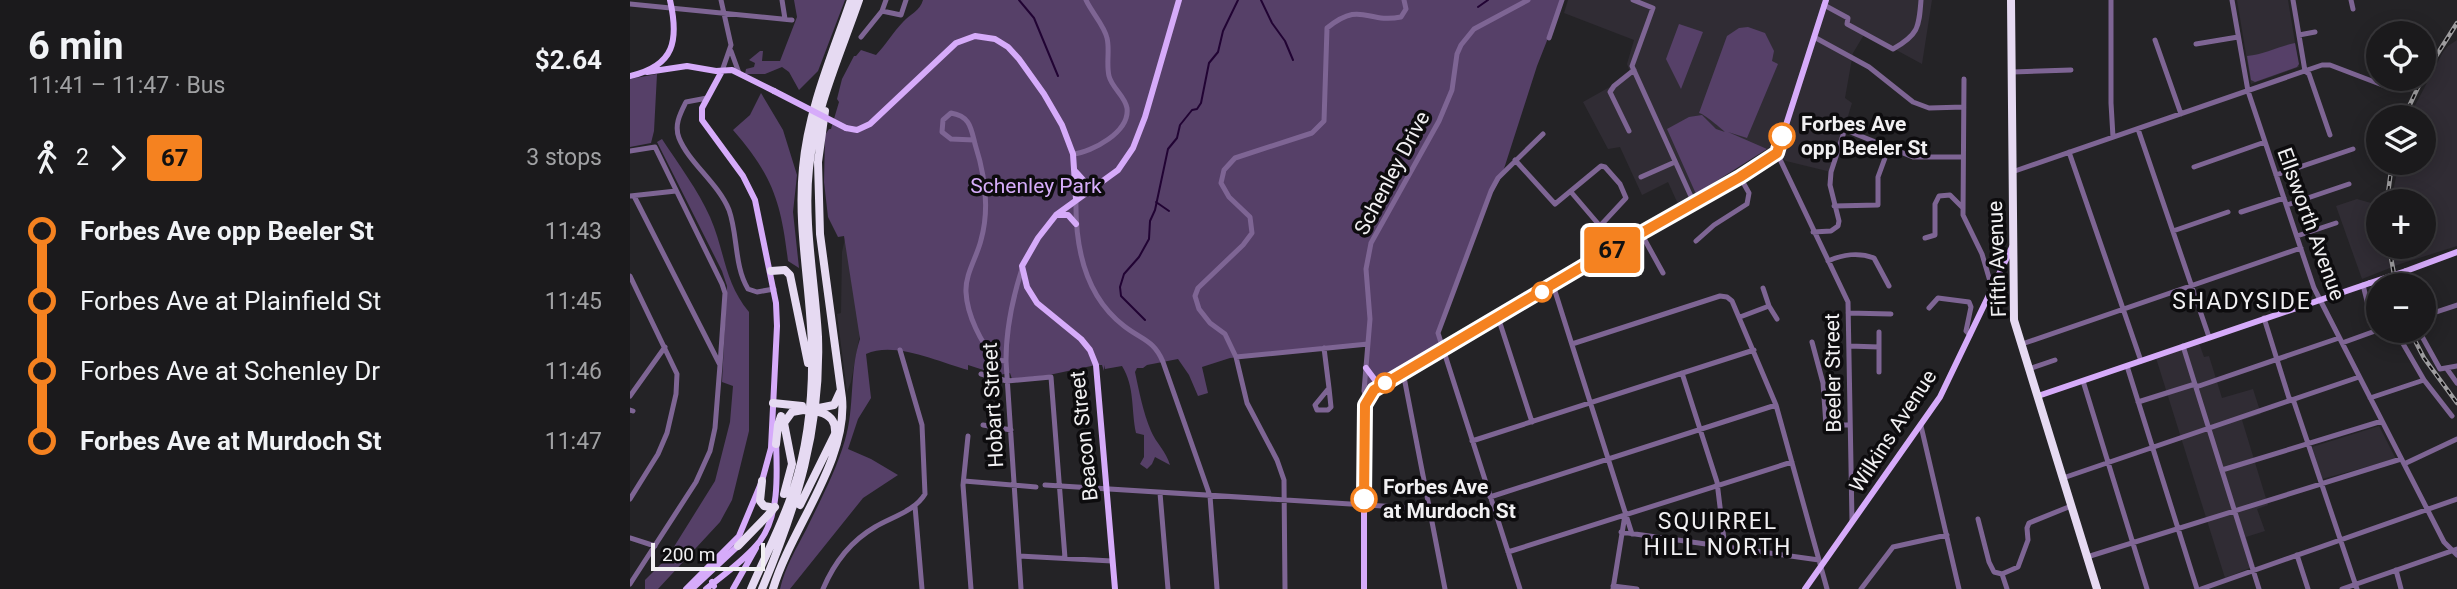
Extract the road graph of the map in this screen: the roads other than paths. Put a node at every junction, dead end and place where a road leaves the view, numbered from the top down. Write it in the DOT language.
graph roads {
  1 [pos="670,0"];
  2 [pos="721,0"];
  3 [pos="782,0"];
  4 [pos="851,0"];
  5 [pos="859,0"];
  6 [pos="886,0"];
  7 [pos="906,0"];
  8 [pos="1086,0"];
  9 [pos="1179,0"];
  10 [pos="1404,0"];
  11 [pos="1528,0"];
  12 [pos="1562,0"];
  13 [pos="1633,0"];
  14 [pos="1921,0"];
  15 [pos="2011,0"];
  16 [pos="2111,0"];
  17 [pos="2232,0"];
  18 [pos="2292,0"];
  19 [pos="2351,0"];
  20 [pos="1825,2"];
  21 [pos="630,4"];
  22 [pos="672,8"];
  23 [pos="2353,9"];
  24 [pos="882,11"];
  25 [pos="724,13"];
  26 [pos="848,30"];
  27 [pos="2315,32"];
  28 [pos="2299,35"];
  29 [pos="861,37"];
  30 [pos="1814,37"];
  31 [pos="2238,37"];
  32 [pos="1549,38"];
  33 [pos="2155,40"];
  34 [pos="2196,44"];
  35 [pos="731,51"];
  36 [pos="669,53"];
  37 [pos="674,68"];
  38 [pos="1634,70"];
  39 [pos="2071,70"];
  40 [pos="722,71"];
  41 [pos="2305,71"];
  42 [pos="648,72"];
  43 [pos="2012,72"];
  44 [pos="739,73"];
  45 [pos="630,76"];
  46 [pos="1964,79"];
  47 [pos="2366,79"];
  48 [pos="2248,90"];
  49 [pos="707,98"];
  50 [pos="1964,107"];
  51 [pos="2181,114"];
  52 [pos="2138,129"];
  53 [pos="1629,131"];
  54 [pos="1544,134"];
  55 [pos="2330,135"];
  56 [pos="2113,137"];
  57 [pos="974,140"];
  58 [pos="2265,142"];
  59 [pos="1889,147"];
  60 [pos="2353,149"];
  61 [pos="630,151"];
  62 [pos="2069,152"];
  63 [pos="1777,153"];
  64 [pos="1073,155"];
  65 [pos="1962,157"];
  66 [pos="1515,160"];
  67 [pos="1675,162"];
  68 [pos="2194,167"];
  69 [pos="1076,170"];
  70 [pos="2012,172"];
  71 [pos="2276,175"];
  72 [pos="1641,177"];
  73 [pos="1740,177"];
  74 [pos="1101,183"];
  75 [pos="2349,184"];
  76 [pos="677,191"];
  77 [pos="1571,192"];
  78 [pos="632,196"];
  79 [pos="2284,198"];
  80 [pos="1076,199"];
  81 [pos="1694,203"];
  82 [pos="2287,205"];
  83 [pos="1834,206"];
  84 [pos="1962,208"];
  85 [pos="2228,212"];
  86 [pos="2241,212"];
  87 [pos="1056,215"];
  88 [pos="2336,223"];
  89 [pos="1076,224"];
  90 [pos="1600,226"];
  91 [pos="2173,230"];
  92 [pos="1813,232"];
  93 [pos="1641,233"];
  94 [pos="1589,234"];
  95 [pos="2297,236"];
  96 [pos="1925,238"];
  97 [pos="1696,241"];
  98 [pos="2013,245"];
  99 [pos="2301,248"];
  100 [pos="2457,252"];
  101 [pos="1828,261"];
  102 [pos="1023,266"];
  103 [pos="771,271"];
  104 [pos="1663,273"];
  105 [pos="2400,273"];
  106 [pos="630,276"];
  107 [pos="2366,284"];
  108 [pos="1553,285"];
  109 [pos="1889,286"];
  110 [pos="2192,286"];
  111 [pos="1763,288"];
  112 [pos="1992,288"];
  113 [pos="774,289"];
  114 [pos="2320,300"];
  115 [pos="2457,305"];
  116 [pos="1769,306"];
  117 [pos="1929,308"];
  118 [pos="2123,309"];
  119 [pos="2436,312"];
  120 [pos="1848,313"];
  121 [pos="1891,314"];
  122 [pos="1498,317"];
  123 [pos="1740,317"];
  124 [pos="2264,318"];
  125 [pos="1777,319"];
  126 [pos="1879,332"];
  127 [pos="2366,333"];
  128 [pos="1970,335"];
  129 [pos="2209,337"];
  130 [pos="2340,340"];
  131 [pos="1812,342"];
  132 [pos="2403,343"];
  133 [pos="2426,343"];
  134 [pos="1368,344"];
  135 [pos="1572,344"];
  136 [pos="2022,344"];
  137 [pos="1849,346"];
  138 [pos="2183,346"];
  139 [pos="665,347"];
  140 [pos="1879,347"];
  141 [pos="1324,348"];
  142 [pos="1443,348"];
  143 [pos="900,350"];
  144 [pos="1754,350"];
  145 [pos="1236,357"];
  146 [pos="2277,359"];
  147 [pos="2055,360"];
  148 [pos="1006,361"];
  149 [pos="2141,361"];
  150 [pos="720,365"];
  151 [pos="2127,366"];
  152 [pos="2457,366"];
  153 [pos="1366,368"];
  154 [pos="2029,369"];
  155 [pos="2445,370"];
  156 [pos="1403,372"];
  157 [pos="1879,372"];
  158 [pos="1682,373"];
  159 [pos="981,374"];
  160 [pos="2359,377"];
  161 [pos="2424,380"];
  162 [pos="1007,381"];
  163 [pos="1388,381"];
  164 [pos="2084,381"];
  165 [pos="2457,383"];
  166 [pos="2196,386"];
  167 [pos="1329,388"];
  168 [pos="811,389"];
  169 [pos="841,390"];
  170 [pos="630,396"];
  171 [pos="2038,396"];
  172 [pos="2370,398"];
  173 [pos="1367,399"];
  174 [pos="2291,400"];
  175 [pos="2138,402"];
  176 [pos="773,403"];
  177 [pos="1590,403"];
  178 [pos="1776,405"];
  179 [pos="801,407"];
  180 [pos="819,410"];
  181 [pos="2452,416"];
  182 [pos="2382,421"];
  183 [pos="1532,422"];
  184 [pos="983,425"];
  185 [pos="1850,425"];
  186 [pos="1921,426"];
  187 [pos="2209,428"];
  188 [pos="1701,429"];
  189 [pos="1011,430"];
  190 [pos="968,436"];
  191 [pos="2457,439"];
  192 [pos="1472,440"];
  193 [pos="776,444"];
  194 [pos="2308,444"];
  195 [pos="2153,448"];
  196 [pos="802,456"];
  197 [pos="1609,459"];
  198 [pos="2402,461"];
  199 [pos="1792,462"];
  200 [pos="2108,463"];
  201 [pos="2222,470"];
  202 [pos="2063,478"];
  203 [pos="762,481"];
  204 [pos="964,481"];
  205 [pos="2322,484"];
  206 [pos="1015,485"];
  207 [pos="1045,485"];
  208 [pos="1718,485"];
  209 [pos="1036,487"];
  210 [pos="1059,487"];
  211 [pos="1107,490"];
  212 [pos="1160,494"];
  213 [pos="784,495"];
  214 [pos="1210,496"];
  215 [pos="1490,497"];
  216 [pos="630,499"];
  217 [pos="2457,499"];
  218 [pos="1285,500"];
  219 [pos="752,505"];
  220 [pos="1364,505"];
  221 [pos="915,506"];
  222 [pos="2071,506"];
  223 [pos="771,509"];
  224 [pos="1430,509"];
  225 [pos="2427,510"];
  226 [pos="2235,511"];
  227 [pos="1495,513"];
  228 [pos="1625,515"];
  229 [pos="1978,519"];
  230 [pos="1852,524"];
  231 [pos="2178,529"];
  232 [pos="1621,532"];
  233 [pos="1632,534"];
  234 [pos="1947,535"];
  235 [pos="784,536"];
  236 [pos="630,538"];
  237 [pos="762,539"];
  238 [pos="2341,540"];
  239 [pos="2133,542"];
  240 [pos="738,546"];
  241 [pos="655,547"];
  242 [pos="1725,548"];
  243 [pos="2455,551"];
  244 [pos="1508,552"];
  245 [pos="1019,555"];
  246 [pos="2297,555"];
  247 [pos="2087,557"];
  248 [pos="1065,558"];
  249 [pos="1112,561"];
  250 [pos="1820,563"];
  251 [pos="2396,570"];
  252 [pos="2253,571"];
  253 [pos="2002,574"];
  254 [pos="630,584"];
  255 [pos="711,584"];
  256 [pos="2356,587"];
  257 [pos="1613,588"];
  258 [pos="685,589"];
  259 [pos="692,589"];
  260 [pos="733,589"];
  261 [pos="751,589"];
  262 [pos="762,589"];
  263 [pos="773,589"];
  264 [pos="823,589"];
  265 [pos="922,589"];
  266 [pos="971,589"];
  267 [pos="1021,589"];
  268 [pos="1115,589"];
  269 [pos="1168,589"];
  270 [pos="1217,589"];
  271 [pos="1285,589"];
  272 [pos="1363,589"];
  273 [pos="1445,589"];
  274 [pos="1520,589"];
  275 [pos="1637,589"];
  276 [pos="1805,589"];
  277 [pos="1827,589"];
  278 [pos="1861,589"];
  279 [pos="1959,589"];
  280 [pos="2007,589"];
  281 [pos="2097,589"];
  282 [pos="2147,589"];
  283 [pos="2199,589"];
  284 [pos="2259,589"];
  285 [pos="2308,589"];
  286 [pos="2342,589"];
  287 [pos="2401,589"];
  1 -- 22 [label="main road"];
  2 -- 25 [label="street"];
  3 -- 25 [label="street"];
  4 -- 168 [label="highway"];
  5 -- 26 [label="highway"];
  6 -- 24 [label="street"];
  7 -- 24 [label="street"];
  8 -- 64 [label="street"];
  9 -- 74 [label="main road, Hobart Street"];
  10 -- 145 [label="street"];
  11 -- 134 [label="street, Schenley Drive"];
  12 -- 32 [label="street"];
  13 -- 38 [label="street"];
  14 -- 20 [label="street"];
  15 -- 43 [label="highway, Fifth Avenue"];
  16 -- 56 [label="street"];
  17 -- 31 [label="street, Ellsworth Avenue"];
  18 -- 28 [label="street"];
  19 -- 23 [label="street"];
  20 -- 30 [label="main road"];
  21 -- 22 [label="street"];
  22 -- 25 [label="street"];
  22 -- 36 [label="main road"];
  24 -- 29 [label="street"];
  25 -- 35 [label="street"];
  26 -- 169 [label="highway"];
  26 -- 235 [label="highway"];
  27 -- 28 [label="street"];
  28 -- 41 [label="street"];
  30 -- 50 [label="street"];
  30 -- 63 [label="main road"];
  31 -- 34 [label="street"];
  31 -- 48 [label="street, Ellsworth Avenue"];
  33 -- 51 [label="street"];
  35 -- 40 [label="street"];
  35 -- 44 [label="street"];
  36 -- 37 [label="main road"];
  36 -- 42 [label="main road"];
  37 -- 40 [label="main road"];
  37 -- 42 [label="main road"];
  38 -- 53 [label="street"];
  38 -- 67 [label="street"];
  39 -- 43 [label="street"];
  40 -- 44 [label="main road"];
  40 -- 49 [label="main road"];
  41 -- 47 [label="street"];
  41 -- 48 [label="street"];
  41 -- 55 [label="street"];
  42 -- 45 [label="main road"];
  43 -- 70 [label="highway, Fifth Avenue"];
  44 -- 64 [label="main road, bridge"];
  46 -- 50 [label="street"];
  48 -- 51 [label="street"];
  48 -- 58 [label="street, Ellsworth Avenue"];
  49 -- 103 [label="main road"];
  49 -- 113 [label="street"];
  50 -- 65 [label="street"];
  51 -- 52 [label="street"];
  52 -- 56 [label="street"];
  52 -- 91 [label="street"];
  54 -- 66 [label="street"];
  56 -- 62 [label="street"];
  57 -- 57 [label="street"];
  57 -- 148 [label="street"];
  58 -- 68 [label="street"];
  58 -- 71 [label="street, Ellsworth Avenue"];
  59 -- 65 [label="street"];
  59 -- 83 [label="street"];
  59 -- 83 [label="street"];
  60 -- 71 [label="street"];
  61 -- 76 [label="street"];
  62 -- 70 [label="street"];
  62 -- 118 [label="street"];
  63 -- 73 [label="main road"];
  63 -- 92 [label="street, Beeler Street"];
  64 -- 69 [label="main road"];
  65 -- 84 [label="street"];
  66 -- 77 [label="street"];
  66 -- 142 [label="street"];
  67 -- 72 [label="street"];
  67 -- 81 [label="street"];
  69 -- 74 [label="main road"];
  69 -- 80 [label="main road"];
  70 -- 98 [label="highway, Fifth Avenue"];
  71 -- 79 [label="street, Ellsworth Avenue"];
  73 -- 81 [label="main road"];
  73 -- 97 [label="street"];
  74 -- 80 [label="main road, Hobart Street"];
  75 -- 82 [label="street"];
  76 -- 78 [label="street"];
  76 -- 150 [label="street"];
  77 -- 90 [label="street"];
  77 -- 90 [label="street"];
  78 -- 150 [label="street"];
  79 -- 82 [label="street, Ellsworth Avenue"];
  79 -- 86 [label="street"];
  80 -- 87 [label="main road, Hobart Street"];
  80 -- 89 [label="street"];
  81 -- 93 [label="main road"];
  82 -- 95 [label="street, Ellsworth Avenue"];
  83 -- 92 [label="street"];
  84 -- 96 [label="street"];
  84 -- 112 [label="street"];
  85 -- 91 [label="street"];
  87 -- 89 [label="main road"];
  87 -- 102 [label="main road, Hobart Street"];
  88 -- 95 [label="street"];
  89 -- 214 [label="street"];
  90 -- 94 [label="street"];
  91 -- 110 [label="street"];
  92 -- 101 [label="street, Beeler Street"];
  93 -- 104 [label="street"];
  93 -- 108 [label="main road"];
  95 -- 99 [label="street, Ellsworth Avenue"];
  98 -- 112 [label="main road, Wilkins Avenue"];
  98 -- 136 [label="highway, Fifth Avenue"];
  99 -- 110 [label="street"];
  99 -- 114 [label="street, Ellsworth Avenue"];
  100 -- 105 [label="main road, bridge"];
  101 -- 109 [label="street"];
  101 -- 120 [label="street, Beeler Street"];
  102 -- 148 [label="street, Hobart Street"];
  102 -- 211 [label="main road, Beacon Street"];
  103 -- 113 [label="main road"];
  103 -- 168 [label="highway"];
  106 -- 139 [label="street"];
  107 -- 114 [label="main road"];
  108 -- 122 [label="main road"];
  108 -- 135 [label="street"];
  110 -- 118 [label="street"];
  110 -- 129 [label="street"];
  111 -- 116 [label="street"];
  112 -- 128 [label="main road, Wilkins Avenue"];
  113 -- 176 [label="main road"];
  114 -- 124 [label="main road"];
  114 -- 130 [label="street, Ellsworth Avenue"];
  115 -- 119 [label="street"];
  116 -- 123 [label="street"];
  116 -- 125 [label="street"];
  117 -- 128 [label="street"];
  118 -- 136 [label="street"];
  118 -- 149 [label="street"];
  120 -- 121 [label="street"];
  120 -- 137 [label="street, Beeler Street"];
  122 -- 142 [label="main road"];
  122 -- 183 [label="street"];
  123 -- 135 [label="street"];
  123 -- 144 [label="street"];
  124 -- 129 [label="main road"];
  124 -- 146 [label="street"];
  126 -- 140 [label="street"];
  127 -- 130 [label="street"];
  128 -- 186 [label="main road, Wilkins Avenue"];
  129 -- 138 [label="main road"];
  130 -- 146 [label="street"];
  130 -- 160 [label="street, Ellsworth Avenue"];
  131 -- 185 [label="street"];
  132 -- 161 [label="street"];
  133 -- 155 [label="street"];
  134 -- 141 [label="street"];
  134 -- 153 [label="street, Schenley Drive"];
  135 -- 177 [label="street"];
  136 -- 154 [label="highway, Fifth Avenue"];
  137 -- 140 [label="street"];
  137 -- 185 [label="street, Beeler Street"];
  138 -- 149 [label="main road"];
  138 -- 166 [label="street"];
  139 -- 170 [label="street"];
  139 -- 216 [label="street"];
  140 -- 157 [label="street"];
  141 -- 145 [label="street"];
  141 -- 167 [label="street"];
  142 -- 156 [label="main road"];
  142 -- 192 [label="street"];
  143 -- 221 [label="street"];
  144 -- 158 [label="street"];
  144 -- 178 [label="street"];
  145 -- 218 [label="street"];
  146 -- 166 [label="street"];
  146 -- 174 [label="street"];
  147 -- 154 [label="street"];
  148 -- 162 [label="street, Hobart Street"];
  149 -- 151 [label="main road"];
  150 -- 241 [label="street"];
  151 -- 164 [label="main road"];
  151 -- 175 [label="street"];
  152 -- 155 [label="street"];
  153 -- 163 [label="main road"];
  153 -- 173 [label="street, Schenley Drive"];
  154 -- 171 [label="highway, Fifth Avenue"];
  155 -- 165 [label="street"];
  156 -- 163 [label="main road"];
  156 -- 224 [label="street"];
  158 -- 177 [label="street"];
  158 -- 188 [label="street"];
  159 -- 162 [label="street"];
  160 -- 172 [label="street, Ellsworth Avenue"];
  160 -- 174 [label="street"];
  161 -- 172 [label="street"];
  161 -- 181 [label="street"];
  162 -- 189 [label="street, Hobart Street"];
  162 -- 210 [label="street"];
  163 -- 173 [label="main road"];
  164 -- 171 [label="main road"];
  164 -- 200 [label="street"];
  166 -- 175 [label="street"];
  166 -- 187 [label="street"];
  168 -- 196 [label="highway"];
  169 -- 180 [label="highway"];
  169 -- 263 [label="highway"];
  171 -- 202 [label="highway, Fifth Avenue"];
  172 -- 182 [label="street, Ellsworth Avenue"];
  173 -- 220 [label="main road"];
  174 -- 187 [label="street"];
  174 -- 194 [label="street"];
  175 -- 195 [label="street"];
  176 -- 179 [label="highway"];
  176 -- 193 [label="main road"];
  176 -- 203 [label="main road"];
  177 -- 183 [label="street"];
  177 -- 197 [label="street"];
  178 -- 188 [label="street"];
  178 -- 199 [label="street"];
  179 -- 180 [label="highway, bridge"];
  179 -- 193 [label="highway"];
  179 -- 213 [label="highway"];
  180 -- 235 [label="highway"];
  182 -- 194 [label="street"];
  182 -- 198 [label="street, Ellsworth Avenue"];
  183 -- 192 [label="street"];
  184 -- 189 [label="street"];
  185 -- 230 [label="street, Beeler Street"];
  186 -- 230 [label="main road, Wilkins Avenue"];
  186 -- 234 [label="street"];
  187 -- 195 [label="street"];
  187 -- 201 [label="street"];
  188 -- 197 [label="street"];
  188 -- 208 [label="street"];
  189 -- 206 [label="street, Hobart Street"];
  190 -- 204 [label="street"];
  191 -- 198 [label="street"];
  192 -- 215 [label="street"];
  193 -- 237 [label="main road"];
  194 -- 201 [label="street"];
  194 -- 205 [label="street"];
  195 -- 200 [label="street"];
  195 -- 231 [label="street"];
  196 -- 213 [label="highway"];
  196 -- 261 [label="highway"];
  197 -- 215 [label="street"];
  197 -- 228 [label="street"];
  198 -- 205 [label="street"];
  198 -- 225 [label="street, Ellsworth Avenue"];
  199 -- 208 [label="street"];
  199 -- 250 [label="street"];
  200 -- 202 [label="street"];
  200 -- 239 [label="street"];
  201 -- 226 [label="street"];
  202 -- 222 [label="highway, Fifth Avenue"];
  203 -- 219 [label="main road"];
  203 -- 223 [label="highway"];
  204 -- 206 [label="street"];
  204 -- 266 [label="street"];
  205 -- 226 [label="street"];
  205 -- 238 [label="street"];
  206 -- 209 [label="street"];
  206 -- 245 [label="street, Hobart Street"];
  207 -- 210 [label="street"];
  208 -- 228 [label="street"];
  208 -- 242 [label="street"];
  210 -- 211 [label="street"];
  210 -- 248 [label="street"];
  211 -- 212 [label="street"];
  211 -- 249 [label="main road, Beacon Street"];
  212 -- 214 [label="street"];
  212 -- 269 [label="street"];
  213 -- 223 [label="highway"];
  214 -- 218 [label="street"];
  214 -- 270 [label="street"];
  215 -- 227 [label="street"];
  217 -- 225 [label="street"];
  218 -- 220 [label="street"];
  218 -- 271 [label="street"];
  219 -- 240 [label="main road"];
  219 -- 258 [label="main road"];
  220 -- 224 [label="street"];
  220 -- 272 [label="main road"];
  221 -- 264 [label="street"];
  221 -- 265 [label="street"];
  222 -- 247 [label="highway, Fifth Avenue"];
  222 -- 253 [label="street"];
  223 -- 240 [label="highway"];
  224 -- 227 [label="street"];
  224 -- 273 [label="street"];
  225 -- 238 [label="street"];
  225 -- 243 [label="street, Ellsworth Avenue"];
  226 -- 231 [label="street"];
  226 -- 252 [label="street"];
  227 -- 244 [label="street"];
  228 -- 232 [label="street"];
  228 -- 233 [label="street"];
  228 -- 244 [label="street"];
  229 -- 253 [label="street"];
  230 -- 250 [label="main road, Wilkins Avenue"];
  231 -- 239 [label="street"];
  231 -- 283 [label="street"];
  232 -- 233 [label="street"];
  232 -- 257 [label="street"];
  233 -- 242 [label="street"];
  234 -- 278 [label="street"];
  234 -- 279 [label="street"];
  235 -- 262 [label="highway"];
  236 -- 241 [label="street"];
  237 -- 255 [label="main road"];
  237 -- 260 [label="main road"];
  238 -- 246 [label="street"];
  238 -- 256 [label="street"];
  239 -- 247 [label="street"];
  239 -- 282 [label="street"];
  240 -- 255 [label="main road"];
  241 -- 254 [label="street"];
  242 -- 250 [label="street"];
  243 -- 251 [label="street"];
  244 -- 274 [label="street"];
  245 -- 248 [label="street"];
  245 -- 267 [label="street, Hobart Street"];
  246 -- 252 [label="street"];
  246 -- 285 [label="street"];
  247 -- 281 [label="highway, Fifth Avenue"];
  248 -- 249 [label="street"];
  249 -- 268 [label="main road, Beacon Street"];
  250 -- 276 [label="main road, Wilkins Avenue"];
  250 -- 277 [label="street"];
  251 -- 256 [label="street"];
  251 -- 287 [label="street"];
  252 -- 283 [label="street"];
  252 -- 284 [label="street"];
  253 -- 280 [label="street"];
  255 -- 259 [label="main road"];
  256 -- 286 [label="street"];
  257 -- 275 [label="street"];
}
